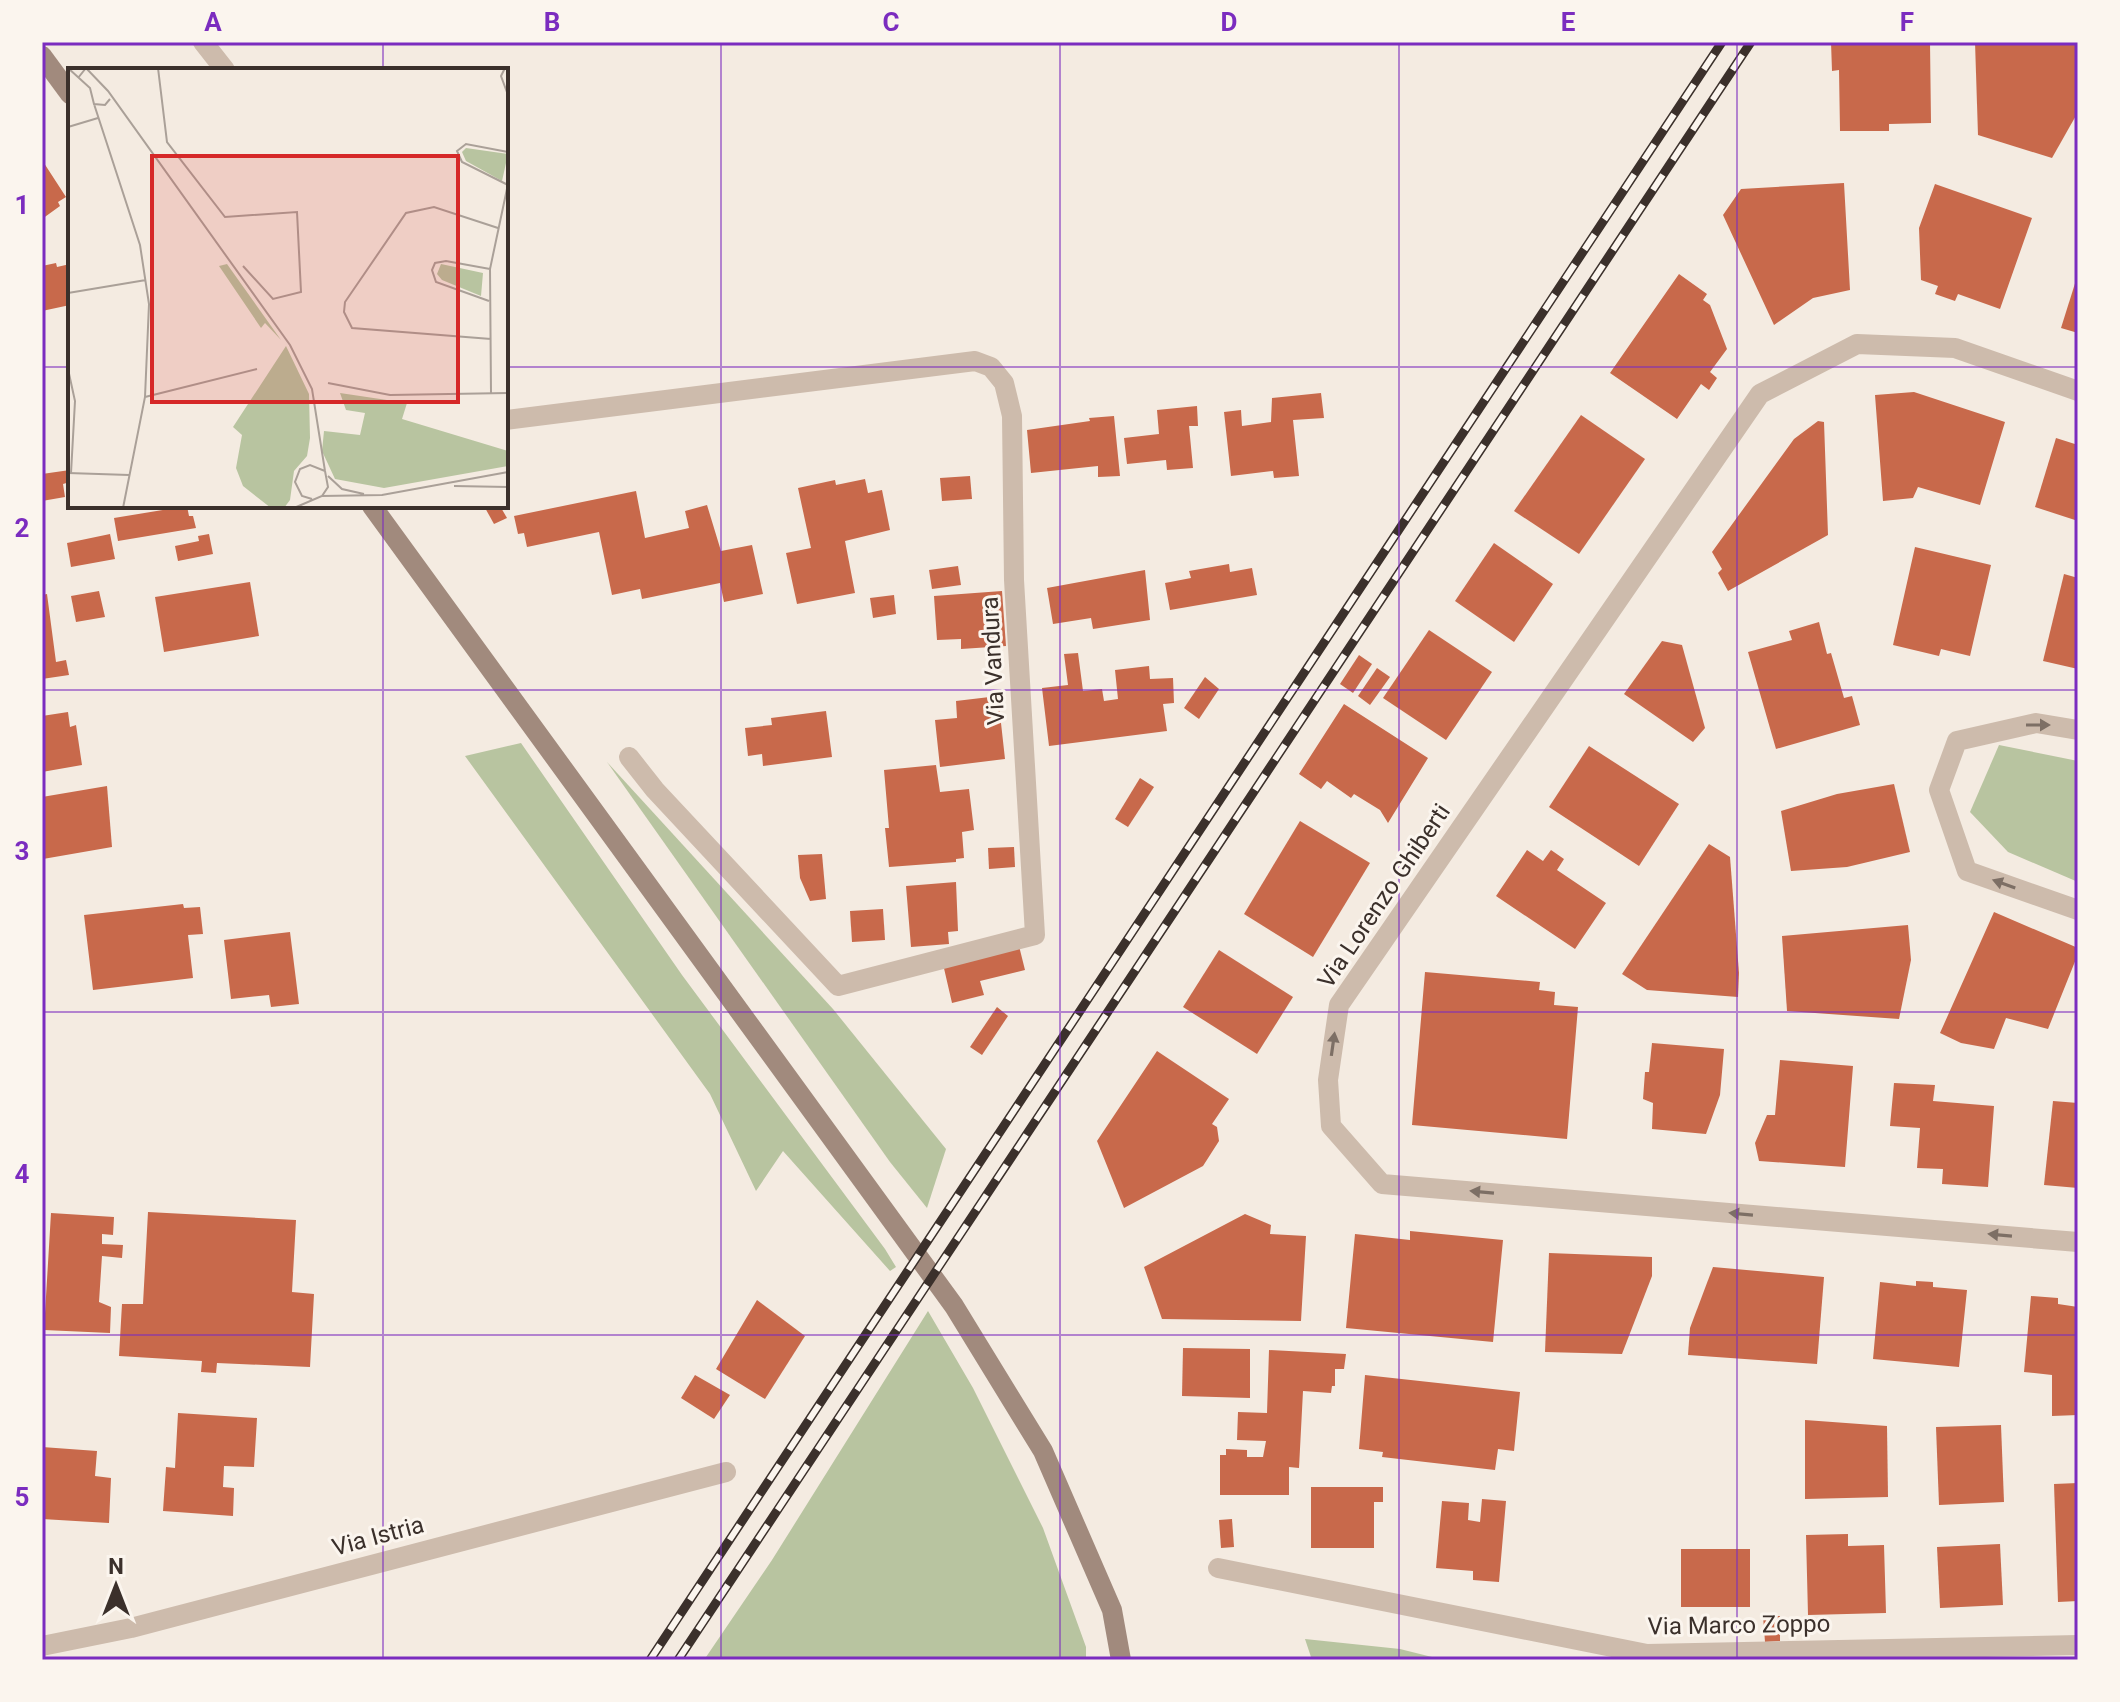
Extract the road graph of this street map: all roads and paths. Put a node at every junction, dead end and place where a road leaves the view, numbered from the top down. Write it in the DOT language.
graph roads {
  1 [pos="203,42"];
  2 [pos="42,56"];
  3 [pos="223,68"];
  4 [pos="68,91"];
  5 [pos="2078,391"];
  6 [pos="508,420"];
  7 [pos="373,508"];
  8 [pos="2078,730"];
  9 [pos="629,757"];
  10 [pos="2078,910"];
  11 [pos="2078,1242"];
  12 [pos="726,1472"];
  13 [pos="1218,1568"];
  14 [pos="2078,1645"];
  15 [pos="42,1646"];
  16 [pos="1121,1660"];
  1 -- 3 [label="street"];
  2 -- 4 [label="main road"];
  11 -- 5 [label="street, Via Lorenzo Ghiberti, one-way"];
  6 -- 9 [label="street, Via Vandura"];
  7 -- 16 [label="main road"];
  10 -- 8 [label="street, one-way"];
  12 -- 15 [label="street, Via Istria"];
  13 -- 14 [label="street, Via Marco Zoppo"];
}
